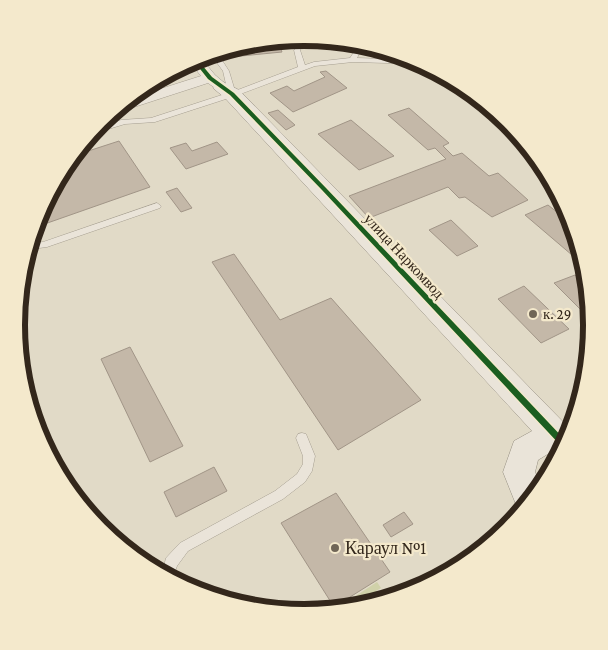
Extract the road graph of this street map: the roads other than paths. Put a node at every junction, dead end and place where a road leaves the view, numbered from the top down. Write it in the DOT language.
graph roads {
  1 [pos="301,46"];
  2 [pos="359,51"];
  3 [pos="218,60"];
  4 [pos="354,60"];
  5 [pos="397,62"];
  6 [pos="201,66"];
  7 [pos="302,68"];
  8 [pos="213,81"];
  9 [pos="136,102"];
  10 [pos="108,128"];
  11 [pos="157,206"];
  12 [pos="37,246"];
  13 [pos="302,438"];
  14 [pos="559,439"];
  15 [pos="527,492"];
  16 [pos="169,569"];
  1 -- 7 [label="lane"];
  2 -- 4 [label="lane"];
  3 -- 8 [label="lane"];
  4 -- 5 [label="lane"];
  4 -- 7 [label="lane"];
  6 -- 8 [label="street"];
  7 -- 8 [label="lane"];
  8 -- 9 [label="street"];
  8 -- 10 [label="lane"];
  8 -- 14 [label="street, улица Наркомвод"];
  11 -- 12 [label="lane"];
  13 -- 16 [label="lane"];
  14 -- 15 [label="street, улица Наркомвод"];
}
